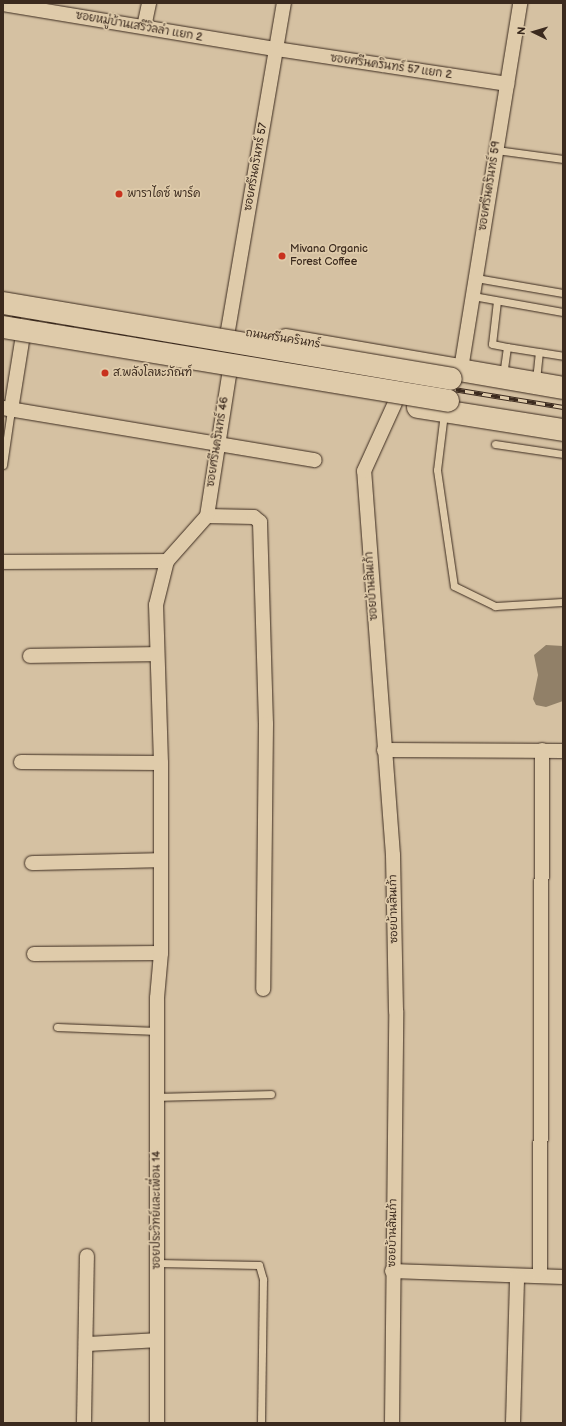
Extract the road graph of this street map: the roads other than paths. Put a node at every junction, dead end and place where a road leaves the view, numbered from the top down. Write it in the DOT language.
graph roads {
  1 [pos="149,3"];
  2 [pos="284,3"];
  3 [pos="520,3"];
  4 [pos="3,4"];
  5 [pos="26,5"];
  6 [pos="144,27"];
  7 [pos="276,50"];
  8 [pos="507,84"];
  9 [pos="496,150"];
  10 [pos="563,159"];
  11 [pos="476,278"];
  12 [pos="3,292"];
  13 [pos="563,293"];
  14 [pos="473,296"];
  15 [pos="497,301"];
  16 [pos="3,303"];
  17 [pos="73,304"];
  18 [pos="563,312"];
  19 [pos="3,327"];
  20 [pos="228,330"];
  21 [pos="13,339"];
  22 [pos="507,347"];
  23 [pos="64,348"];
  24 [pos="539,352"];
  25 [pos="563,356"];
  26 [pos="390,357"];
  27 [pos="456,374"];
  28 [pos="229,376"];
  29 [pos="503,376"];
  30 [pos="535,382"];
  31 [pos="563,388"];
  32 [pos="563,397"];
  33 [pos="389,402"];
  34 [pos="446,406"];
  35 [pos="7,409"];
  36 [pos="563,422"];
  37 [pos="563,430"];
  38 [pos="217,444"];
  39 [pos="495,444"];
  40 [pos="563,454"];
  41 [pos="315,460"];
  42 [pos="3,465"];
  43 [pos="208,512"];
  44 [pos="167,561"];
  45 [pos="3,562"];
  46 [pos="563,602"];
  47 [pos="156,654"];
  48 [pos="30,656"];
  49 [pos="384,750"];
  50 [pos="542,750"];
  51 [pos="563,751"];
  52 [pos="21,762"];
  53 [pos="161,763"];
  54 [pos="160,860"];
  55 [pos="32,862"];
  56 [pos="161,953"];
  57 [pos="34,954"];
  58 [pos="263,989"];
  59 [pos="57,1027"];
  60 [pos="157,1031"];
  61 [pos="271,1094"];
  62 [pos="157,1097"];
  63 [pos="87,1256"];
  64 [pos="157,1263"];
  65 [pos="392,1272"];
  66 [pos="540,1276"];
  67 [pos="563,1277"];
  68 [pos="517,1278"];
  69 [pos="157,1340"];
  70 [pos="86,1344"];
  71 [pos="84,1423"];
  72 [pos="157,1423"];
  73 [pos="261,1423"];
  74 [pos="392,1423"];
  75 [pos="514,1423"];
  1 -- 6 [label="street"];
  2 -- 7 [label="street, ซอยศรีนครินทร์ 57"];
  3 -- 8 [label="street, ซอยศรีนครินทร์ 59"];
  4 -- 5 [label="street, ซอยหมู่บ้านเสรีวิลล่า แยก 2"];
  5 -- 6 [label="street, ซอยหมู่บ้านเสรีวิลล่า แยก 2"];
  6 -- 7 [label="street, ซอยหมู่บ้านเสรีวิลล่า แยก 2"];
  7 -- 8 [label="street, ซอยศรีนครินทร์ 57 แยก 2"];
  7 -- 20 [label="street, ซอยศรีนครินทร์ 57"];
  8 -- 9 [label="street, ซอยศรีนครินทร์ 59"];
  9 -- 10 [label="lane"];
  9 -- 11 [label="street, ซอยศรีนครินทร์ 59"];
  11 -- 13 [label="lane"];
  11 -- 14 [label="street, ซอยศรีนครินทร์ 59"];
  12 -- 17 [label="main road, ถนนศรีนครินทร์"];
  14 -- 15 [label="lane"];
  14 -- 27 [label="street, ซอยศรีนครินทร์ 59"];
  15 -- 18 [label="lane"];
  15 -- 22 [label="lane"];
  16 -- 27 [label="main road, bridge"];
  17 -- 20 [label="main road, ถนนศรีนครินทร์"];
  17 -- 23 [label="main road"];
  19 -- 34 [label="main road, bridge"];
  20 -- 26 [label="main road, ถนนศรีนครินทร์"];
  20 -- 28 [label="street, ซอยศรีนครินทร์ 57"];
  21 -- 23 [label="main road"];
  21 -- 35 [label="street"];
  22 -- 24 [label="lane"];
  22 -- 29 [label="lane"];
  23 -- 28 [label="main road"];
  24 -- 25 [label="lane"];
  24 -- 30 [label="lane"];
  26 -- 27 [label="main road, ถนนศรีนครินทร์"];
  26 -- 33 [label="main road"];
  27 -- 29 [label="main road, ถนนศรีนครินทร์"];
  27 -- 32 [label="main road"];
  28 -- 33 [label="main road"];
  28 -- 38 [label="street, ซอยศรีนครินทร์ 46"];
  29 -- 30 [label="main road, ถนนศรีนครินทร์"];
  30 -- 31 [label="main road, ถนนศรีนครินทร์"];
  33 -- 34 [label="main road"];
  33 -- 49 [label="street, ซอยบ้านสินเก้า"];
  34 -- 36 [label="main road"];
  34 -- 37 [label="main road"];
  34 -- 46 [label="lane"];
  35 -- 38 [label="street"];
  35 -- 42 [label="lane"];
  38 -- 41 [label="street"];
  38 -- 43 [label="street, ซอยศรีนครินทร์ 46"];
  39 -- 40 [label="lane"];
  43 -- 44 [label="street"];
  43 -- 58 [label="street"];
  44 -- 45 [label="street"];
  44 -- 47 [label="street, ซอยประวิทย์และเพื่อน 14"];
  47 -- 48 [label="street"];
  47 -- 53 [label="street, ซอยประวิทย์และเพื่อน 14"];
  49 -- 50 [label="street"];
  49 -- 65 [label="street, ซอยบ้านสินเก้า"];
  50 -- 51 [label="street"];
  50 -- 66 [label="street"];
  52 -- 53 [label="street"];
  53 -- 54 [label="street, ซอยประวิทย์และเพื่อน 14"];
  54 -- 55 [label="street"];
  54 -- 56 [label="street, ซอยประวิทย์และเพื่อน 14"];
  56 -- 57 [label="street"];
  56 -- 60 [label="street, ซอยประวิทย์และเพื่อน 14"];
  59 -- 60 [label="lane"];
  60 -- 62 [label="street, ซอยประวิทย์และเพื่อน 14"];
  61 -- 62 [label="lane"];
  62 -- 64 [label="street, ซอยประวิทย์และเพื่อน 14"];
  63 -- 70 [label="street"];
  64 -- 69 [label="street, ซอยประวิทย์และเพื่อน 14"];
  64 -- 73 [label="lane"];
  65 -- 68 [label="street"];
  65 -- 74 [label="street, ซอยบ้านสินเก้า"];
  66 -- 67 [label="street"];
  66 -- 68 [label="street"];
  68 -- 75 [label="street"];
  69 -- 70 [label="street"];
  69 -- 72 [label="street, ซอยประวิทย์และเพื่อน 14"];
  70 -- 71 [label="street"];
}
